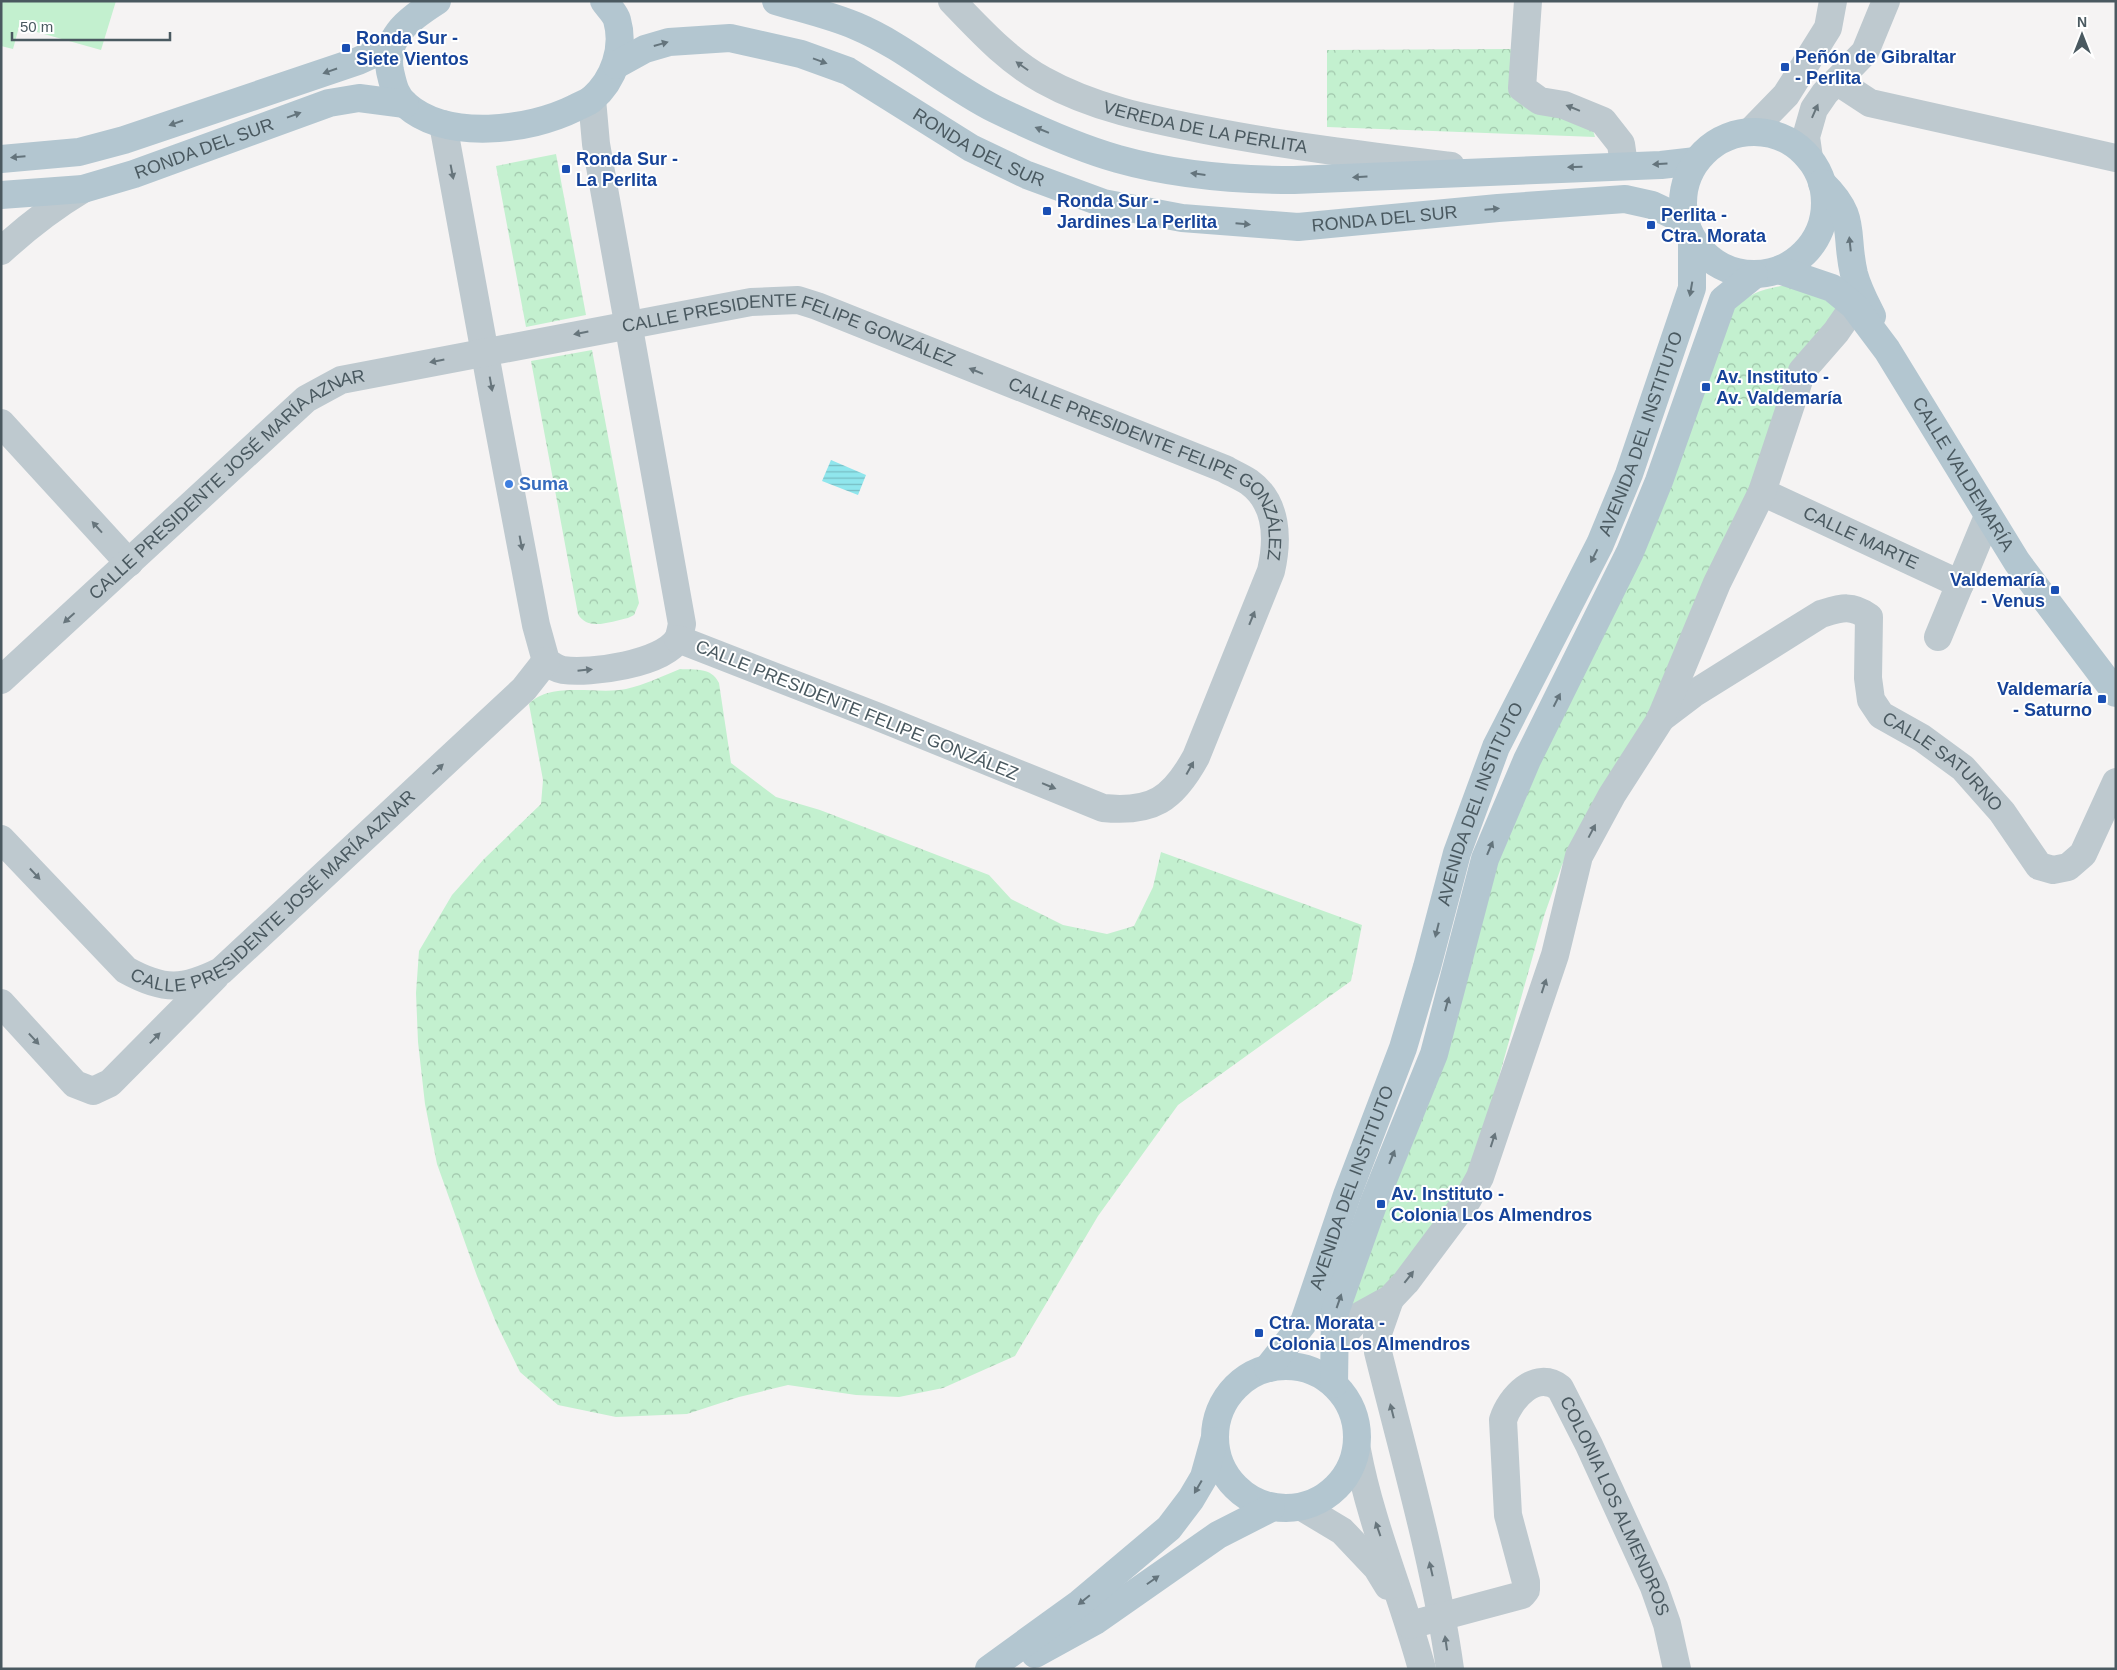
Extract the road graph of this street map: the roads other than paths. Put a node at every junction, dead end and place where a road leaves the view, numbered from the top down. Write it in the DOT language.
graph roads {
  1 [pos="437,1"];
  2 [pos="604,1"];
  3 [pos="776,1"];
  4 [pos="952,1"];
  5 [pos="1528,1"];
  6 [pos="1833,1"];
  7 [pos="1886,1"];
  8 [pos="411,9"];
  9 [pos="391,46"];
  10 [pos="616,64"];
  11 [pos="1838,82"];
  12 [pos="592,99"];
  13 [pos="405,104"];
  14 [pos="443,124"];
  15 [pos="1750,132"];
  16 [pos="1809,158"];
  17 [pos="2116,158"];
  18 [pos="1,159"];
  19 [pos="1696,161"];
  20 [pos="1624,165"];
  21 [pos="1493,171"];
  22 [pos="1822,183"];
  23 [pos="83,189"];
  24 [pos="1,196"];
  25 [pos="1688,230"];
  26 [pos="1,251"];
  27 [pos="1767,273"];
  28 [pos="1856,299"];
  29 [pos="628,324"];
  30 [pos="1836,332"];
  31 [pos="1882,343"];
  32 [pos="485,352"];
  33 [pos="1,423"];
  34 [pos="1762,492"];
  35 [pos="1988,516"];
  36 [pos="129,563"];
  37 [pos="1960,584"];
  38 [pos="1938,637"];
  39 [pos="678,639"];
  40 [pos="546,661"];
  41 [pos="1,680"];
  42 [pos="2116,693"];
  43 [pos="1660,720"];
  44 [pos="2116,782"];
  45 [pos="1,839"];
  46 [pos="221,971"];
  47 [pos="1,1003"];
  48 [pos="1390,1299"];
  49 [pos="1335,1344"];
  50 [pos="1268,1368"];
  51 [pos="1334,1384"];
  52 [pos="1214,1441"];
  53 [pos="1357,1450"];
  54 [pos="1302,1507"];
  55 [pos="1272,1508"];
  56 [pos="1442,1616"];
  57 [pos="1410,1625"];
  58 [pos="989,1669"];
  59 [pos="1007,1669"];
  60 [pos="1422,1669"];
  61 [pos="1450,1669"];
  62 [pos="1677,1669"];
  1 -- 8 [label="main road"];
  2 -- 10 [label="main road, RONDA DEL SUR"];
  21 -- 3 [label="main road, one-way"];
  21 -- 4 [label="street, VEREDA DE LA PERLITA, one-way"];
  20 -- 5 [label="street, one-way"];
  6 -- 15 [label="street"];
  7 -- 11 [label="street"];
  8 -- 9 [label="main road"];
  9 -- 13 [label="main road, RONDA DEL SUR"];
  9 -- 18 [label="main road, RONDA DEL SUR, one-way"];
  10 -- 12 [label="main road, RONDA DEL SUR"];
  10 -- 25 [label="main road, RONDA DEL SUR, one-way"];
  16 -- 11 [label="street, one-way"];
  11 -- 17 [label="street"];
  12 -- 14 [label="main road, RONDA DEL SUR"];
  12 -- 29 [label="street"];
  13 -- 14 [label="main road, RONDA DEL SUR"];
  23 -- 13 [label="main road, RONDA DEL SUR, one-way"];
  14 -- 32 [label="street, one-way"];
  15 -- 16 [label="main road"];
  15 -- 19 [label="main road"];
  16 -- 22 [label="main road"];
  19 -- 20 [label="main road, one-way"];
  19 -- 25 [label="main road"];
  20 -- 21 [label="main road, one-way"];
  22 -- 27 [label="main road"];
  28 -- 22 [label="main road, CALLE VALDEMARÍA, one-way"];
  23 -- 24 [label="main road, RONDA DEL SUR"];
  23 -- 26 [label="street"];
  25 -- 27 [label="main road"];
  25 -- 50 [label="main road, AVENIDA DEL INSTITUTO, one-way"];
  27 -- 28 [label="main road, CALLE VALDEMARÍA"];
  49 -- 27 [label="main road, AVENIDA DEL INSTITUTO, one-way"];
  28 -- 30 [label="street"];
  28 -- 31 [label="main road, CALLE VALDEMARÍA"];
  29 -- 32 [label="street, CALLE PRESIDENTE FELIPE GONZÁLEZ, one-way"];
  29 -- 39 [label="street"];
  39 -- 29 [label="street, CALLE PRESIDENTE FELIPE GONZÁLEZ, one-way"];
  30 -- 31 [label="street"];
  30 -- 34 [label="street"];
  31 -- 35 [label="main road, CALLE VALDEMARÍA"];
  32 -- 36 [label="street, CALLE PRESIDENTE JOSÉ MARÍA AZNAR, one-way"];
  32 -- 40 [label="street, one-way"];
  36 -- 33 [label="street, one-way"];
  34 -- 37 [label="street, CALLE MARTE"];
  34 -- 43 [label="street"];
  35 -- 37 [label="street"];
  35 -- 42 [label="main road, CALLE VALDEMARÍA"];
  36 -- 41 [label="street, CALLE PRESIDENTE JOSÉ MARÍA AZNAR, one-way"];
  37 -- 38 [label="street"];
  40 -- 39 [label="street, one-way"];
  46 -- 40 [label="street, CALLE PRESIDENTE JOSÉ MARÍA AZNAR, one-way"];
  43 -- 44 [label="street, CALLE SATURNO"];
  48 -- 43 [label="street, one-way"];
  45 -- 46 [label="street, CALLE PRESIDENTE JOSÉ MARÍA AZNAR, one-way"];
  47 -- 46 [label="street, one-way"];
  48 -- 49 [label="street"];
  56 -- 48 [label="street, one-way"];
  49 -- 51 [label="main road, AVENIDA DEL INSTITUTO"];
  50 -- 51 [label="main road"];
  50 -- 52 [label="main road"];
  51 -- 53 [label="main road"];
  52 -- 55 [label="main road"];
  52 -- 58 [label="main road, one-way"];
  53 -- 54 [label="main road"];
  57 -- 53 [label="street, one-way"];
  54 -- 55 [label="main road"];
  54 -- 57 [label="street"];
  59 -- 55 [label="main road, one-way"];
  56 -- 57 [label="street, COLONIA LOS ALMENDROS"];
  61 -- 56 [label="street, one-way"];
  56 -- 62 [label="street, COLONIA LOS ALMENDROS"];
  57 -- 60 [label="street"];
}
